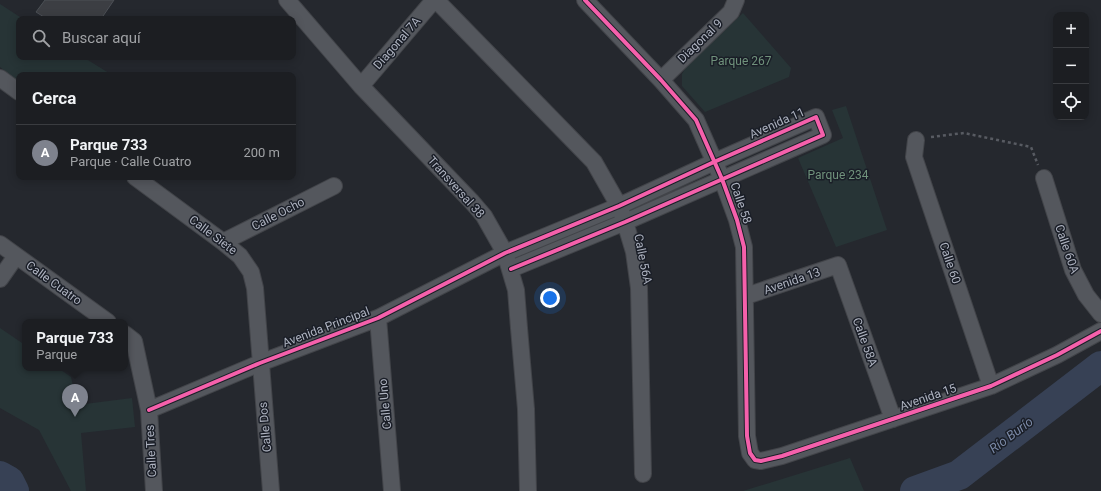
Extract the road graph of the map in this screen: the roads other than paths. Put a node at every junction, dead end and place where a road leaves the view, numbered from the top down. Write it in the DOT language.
graph roads {
  1 [pos="288,0"];
  2 [pos="435,0"];
  3 [pos="585,0"];
  4 [pos="736,0"];
  5 [pos="0,78"];
  6 [pos="661,80"];
  7 [pos="361,86"];
  8 [pos="16,90"];
  9 [pos="916,140"];
  10 [pos="714,162"];
  11 [pos="1044,178"];
  12 [pos="722,179"];
  13 [pos="139,180"];
  14 [pos="334,186"];
  15 [pos="619,206"];
  16 [pos="625,222"];
  17 [pos="223,242"];
  18 [pos="0,244"];
  19 [pos="505,253"];
  20 [pos="16,256"];
  21 [pos="838,265"];
  22 [pos="511,269"];
  23 [pos="0,279"];
  24 [pos="746,296"];
  25 [pos="1101,314"];
  26 [pos="378,318"];
  27 [pos="104,319"];
  28 [pos="1101,331"];
  29 [pos="128,336"];
  30 [pos="260,363"];
  31 [pos="991,386"];
  32 [pos="149,410"];
  33 [pos="893,419"];
  34 [pos="755,460"];
  35 [pos="643,474"];
  36 [pos="154,491"];
  37 [pos="271,491"];
  38 [pos="392,491"];
  39 [pos="528,491"];
  1 -- 7 [label="street, Transversal 38"];
  2 -- 7 [label="street, Diagonal 7A"];
  2 -- 15 [label="street, Calle 56A"];
  3 -- 6 [label="street, Calle 58"];
  4 -- 6 [label="street, Diagonal 9"];
  5 -- 8 [label="street"];
  6 -- 10 [label="street, Calle 58"];
  7 -- 19 [label="street, Transversal 38"];
  9 -- 31 [label="street, Calle 60"];
  10 -- 12 [label="street, Calle 58"];
  10 -- 12 [label="street, Avenida 11"];
  10 -- 15 [label="street, Avenida 11"];
  11 -- 25 [label="street, Calle 60A"];
  12 -- 16 [label="street, Avenida 11"];
  12 -- 24 [label="street, Calle 58"];
  13 -- 17 [label="street, Calle Siete"];
  14 -- 17 [label="street, Calle Ocho"];
  15 -- 16 [label="street, Calle 56A"];
  15 -- 19 [label="street, Avenida 11"];
  16 -- 22 [label="street, Avenida 11"];
  16 -- 35 [label="street, Calle 56A"];
  17 -- 30 [label="street, Calle Siete"];
  18 -- 20 [label="street, Calle Cuatro"];
  19 -- 22 [label="street, Transversal 38"];
  19 -- 26 [label="street, Avenida Principal"];
  20 -- 23 [label="street"];
  20 -- 27 [label="street, Calle Cuatro"];
  21 -- 24 [label="street, Avenida 13"];
  21 -- 33 [label="street, Calle 58A"];
  22 -- 39 [label="street, Transversal 38"];
  24 -- 34 [label="street, Calle 58"];
  26 -- 30 [label="street, Avenida Principal"];
  26 -- 38 [label="street, Calle Uno"];
  28 -- 31 [label="street, Avenida 15"];
  29 -- 32 [label="street"];
  30 -- 32 [label="street, Avenida Principal"];
  30 -- 37 [label="street, Calle Dos"];
  31 -- 33 [label="street, Avenida 15"];
  32 -- 36 [label="street, Calle Tres"];
  33 -- 34 [label="street, Avenida 15"];
}
